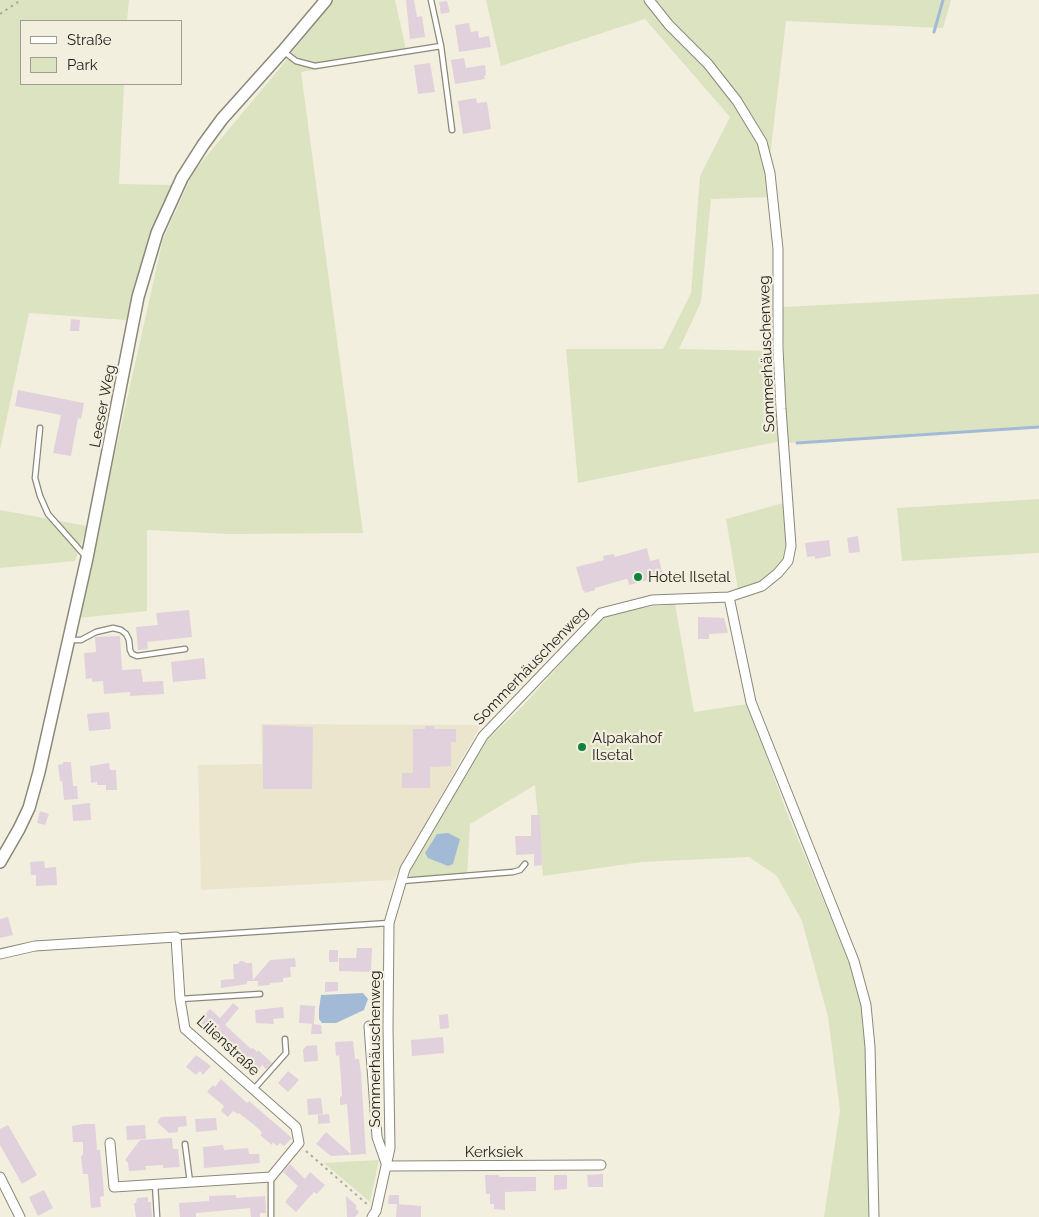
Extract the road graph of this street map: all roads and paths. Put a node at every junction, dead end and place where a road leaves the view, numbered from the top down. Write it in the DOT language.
graph roads {
  1 [pos="21,0"];
  2 [pos="326,0"];
  3 [pos="431,0"];
  4 [pos="649,0"];
  5 [pos="0,14"];
  6 [pos="441,46"];
  7 [pos="283,51"];
  8 [pos="452,130"];
  9 [pos="40,428"];
  10 [pos="87,558"];
  11 [pos="729,597"];
  12 [pos="68,640"];
  13 [pos="185,648"];
  14 [pos="0,862"];
  15 [pos="525,864"];
  16 [pos="402,881"];
  17 [pos="389,923"];
  18 [pos="176,937"];
  19 [pos="0,954"];
  20 [pos="260,994"];
  21 [pos="180,999"];
  22 [pos="368,1026"];
  23 [pos="285,1039"];
  24 [pos="254,1089"];
  25 [pos="299,1143"];
  26 [pos="110,1144"];
  27 [pos="185,1144"];
  28 [pos="387,1166"];
  29 [pos="601,1166"];
  30 [pos="0,1177"];
  31 [pos="271,1177"];
  32 [pos="190,1182"];
  33 [pos="155,1184"];
  34 [pos="374,1214"];
  35 [pos="20,1217"];
  36 [pos="157,1217"];
  37 [pos="271,1217"];
  38 [pos="874,1217"];
  1 -- 5 [label="path"];
  2 -- 7 [label="street, Leeser Weg"];
  3 -- 6 [label="lane"];
  4 -- 11 [label="street, Sommerhäuschenweg"];
  6 -- 7 [label="lane"];
  6 -- 8 [label="lane"];
  7 -- 10 [label="street, Leeser Weg"];
  9 -- 10 [label="lane"];
  10 -- 12 [label="street, Leeser Weg"];
  11 -- 16 [label="street, Sommerhäuschenweg"];
  11 -- 38 [label="street"];
  12 -- 13 [label="lane"];
  12 -- 14 [label="street, Leeser Weg"];
  15 -- 16 [label="lane"];
  16 -- 17 [label="street, Sommerhäuschenweg"];
  17 -- 18 [label="lane"];
  17 -- 28 [label="street, Sommerhäuschenweg"];
  18 -- 19 [label="street"];
  18 -- 21 [label="street, Lilienstraße"];
  20 -- 21 [label="lane"];
  21 -- 24 [label="street, Lilienstraße"];
  22 -- 28 [label="street"];
  23 -- 24 [label="lane"];
  24 -- 25 [label="street, Lilienstraße"];
  25 -- 31 [label="street"];
  25 -- 34 [label="path"];
  26 -- 33 [label="street"];
  27 -- 32 [label="lane"];
  28 -- 29 [label="street, Kerksiek"];
  28 -- 34 [label="street, Sommerhäuschenweg"];
  30 -- 35 [label="street"];
  31 -- 32 [label="street"];
  31 -- 37 [label="lane"];
  32 -- 33 [label="street"];
  33 -- 36 [label="lane"];
}
